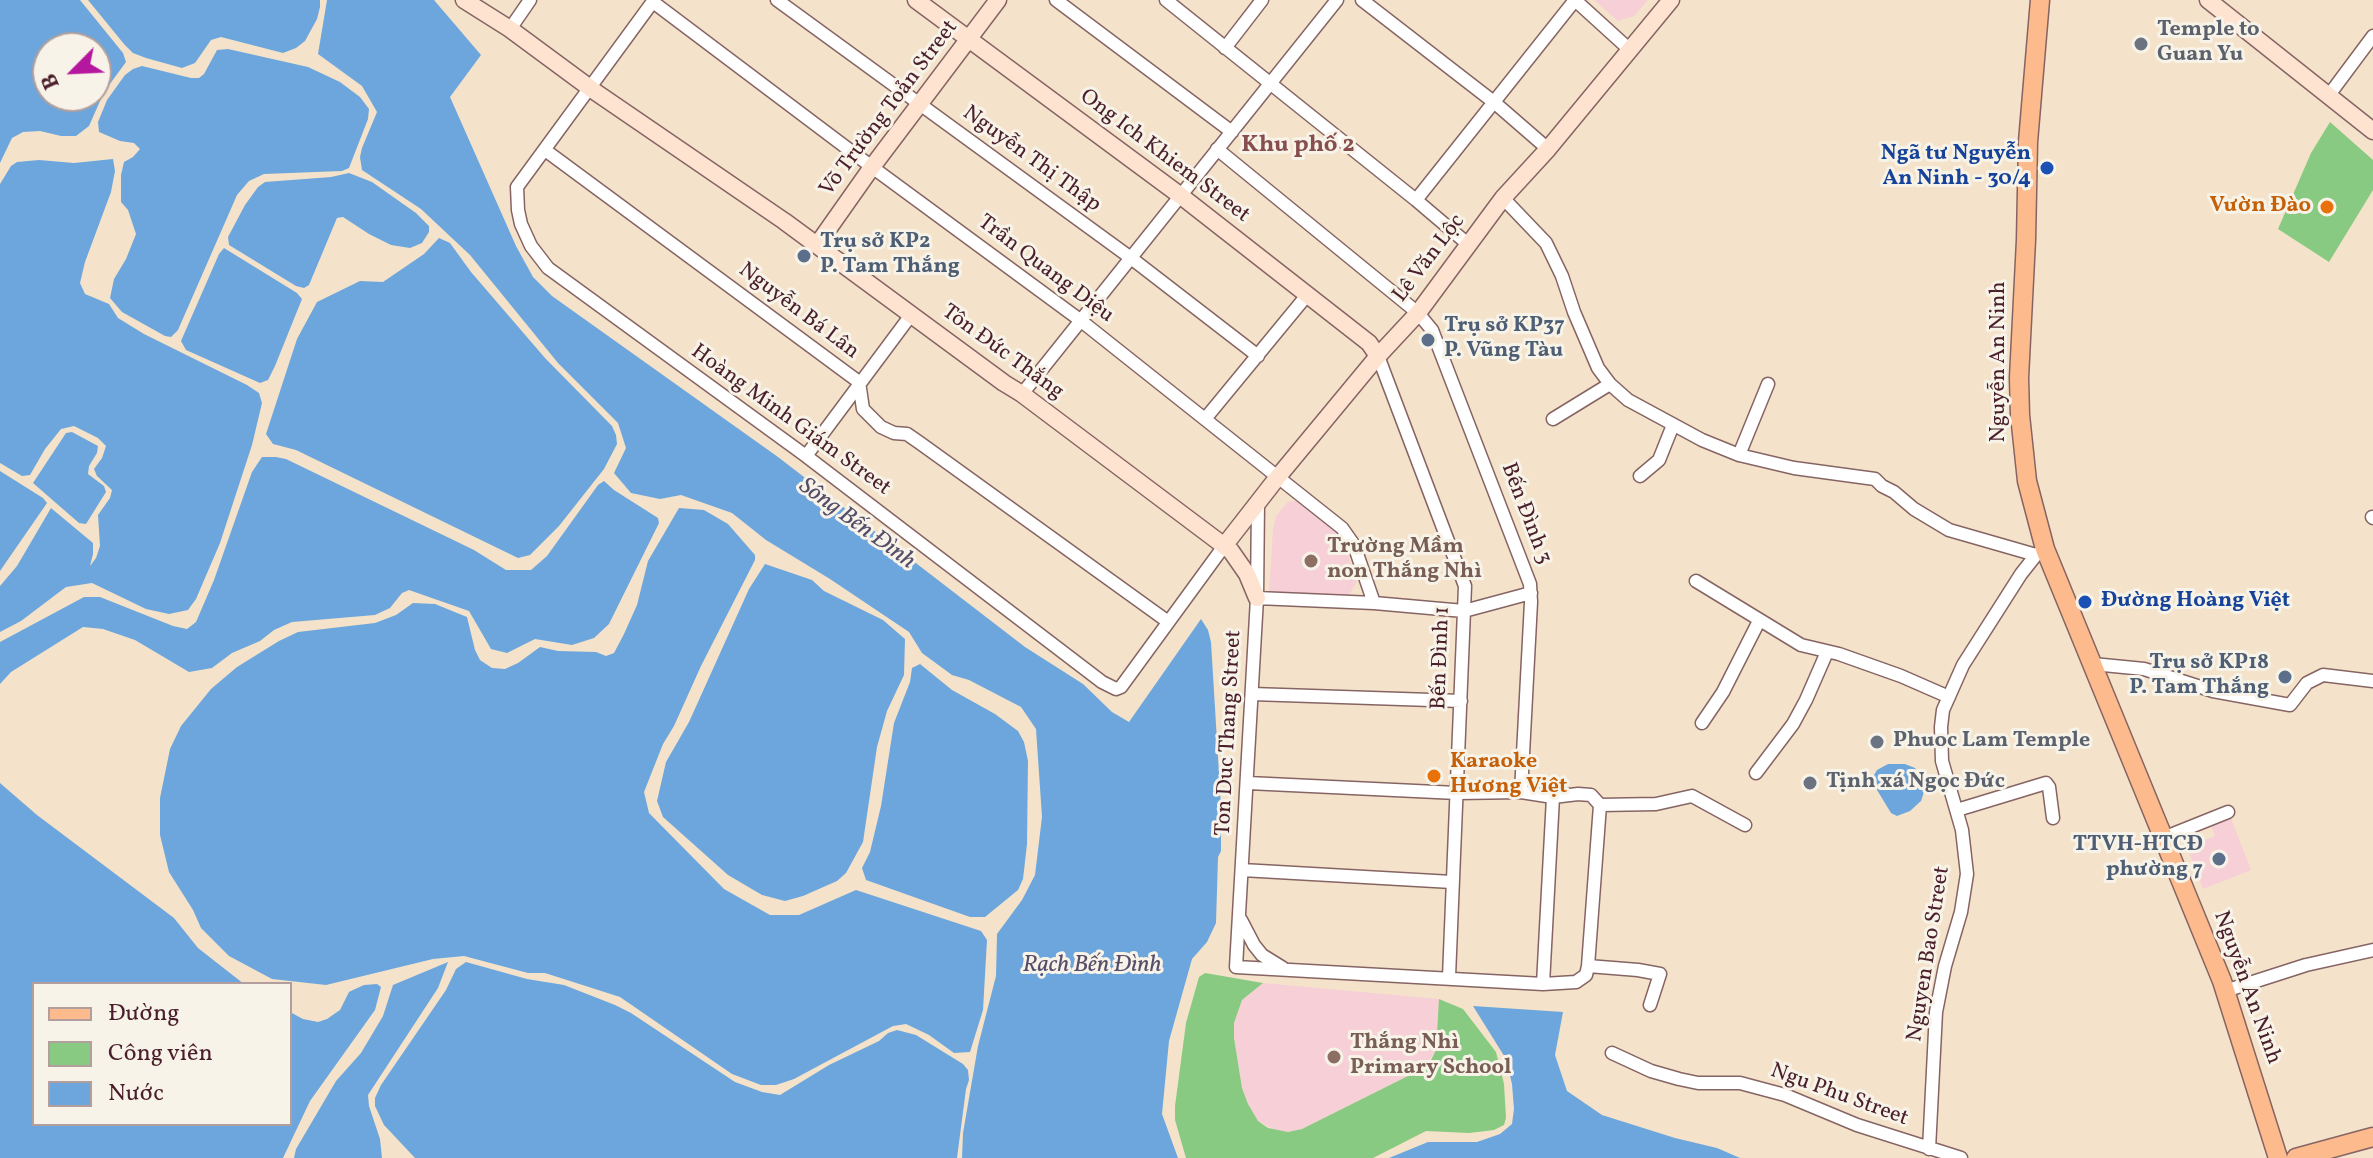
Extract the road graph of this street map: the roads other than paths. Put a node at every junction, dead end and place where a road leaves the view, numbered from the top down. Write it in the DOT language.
graph roads {
  1 [pos="464,0"];
  2 [pos="530,0"];
  3 [pos="777,0"];
  4 [pos="916,0"];
  5 [pos="998,0"];
  6 [pos="1056,0"];
  7 [pos="1166,0"];
  8 [pos="1262,0"];
  9 [pos="1337,0"];
  10 [pos="1362,0"];
  11 [pos="1575,0"];
  12 [pos="1671,0"];
  13 [pos="2040,0"];
  14 [pos="2208,0"];
  15 [pos="654,1"];
  16 [pos="510,29"];
  17 [pos="2373,36"];
  18 [pos="969,39"];
  19 [pos="1225,48"];
  20 [pos="1630,50"];
  21 [pos="1270,84"];
  22 [pos="588,87"];
  23 [pos="2329,95"];
  24 [pos="1495,103"];
  25 [pos="920,104"];
  26 [pos="2373,131"];
  27 [pos="1232,132"];
  28 [pos="1217,149"];
  29 [pos="1548,149"];
  30 [pos="545,150"];
  31 [pos="872,167"];
  32 [pos="1181,196"];
  33 [pos="1503,198"];
  34 [pos="1416,200"];
  35 [pos="817,245"];
  36 [pos="1469,245"];
  37 [pos="1131,258"];
  38 [pos="1308,294"];
  39 [pos="1418,313"];
  40 [pos="911,315"];
  41 [pos="1080,320"];
  42 [pos="1258,356"];
  43 [pos="1378,356"];
  44 [pos="859,382"];
  45 [pos="1610,384"];
  46 [pos="1768,384"];
  47 [pos="1022,394"];
  48 [pos="1205,419"];
  49 [pos="1553,419"];
  50 [pos="1673,425"];
  51 [pos="1739,455"];
  52 [pos="806,456"];
  53 [pos="1640,476"];
  54 [pos="1277,478"];
  55 [pos="1258,501"];
  56 [pos="1224,546"];
  57 [pos="2040,552"];
  58 [pos="1696,581"];
  59 [pos="1531,593"];
  60 [pos="1257,598"];
  61 [pos="1374,603"];
  62 [pos="1464,611"];
  63 [pos="1167,621"];
  64 [pos="1759,621"];
  65 [pos="1827,652"];
  66 [pos="2093,664"];
  67 [pos="2373,681"];
  68 [pos="1252,694"];
  69 [pos="1949,697"];
  70 [pos="1461,701"];
  71 [pos="1702,723"];
  72 [pos="1756,773"];
  73 [pos="1248,783"];
  74 [pos="1521,792"];
  75 [pos="1457,793"];
  76 [pos="1553,797"];
  77 [pos="1600,805"];
  78 [pos="1957,810"];
  79 [pos="2228,812"];
  80 [pos="2053,818"];
  81 [pos="1745,825"];
  82 [pos="2163,838"];
  83 [pos="1242,870"];
  84 [pos="1452,882"];
  85 [pos="1239,913"];
  86 [pos="2373,950"];
  87 [pos="1588,966"];
  88 [pos="1285,969"];
  89 [pos="1449,977"];
  90 [pos="1543,984"];
  91 [pos="2225,991"];
  92 [pos="1650,1005"];
  93 [pos="1612,1053"];
  94 [pos="2373,1137"];
  95 [pos="1929,1149"];
  96 [pos="1961,1158"];
  97 [pos="2278,1158"];
  98 [pos="2296,1158"];
  1 -- 16 [label="street, Tôn Đức Thắng"];
  2 -- 16 [label="street"];
  3 -- 25 [label="street, Nguyễn Thị Thập"];
  4 -- 18 [label="street, Ong Ich Khiem Street"];
  5 -- 18 [label="street, Võ Trường Toản Street"];
  6 -- 27 [label="street"];
  7 -- 19 [label="street"];
  8 -- 19 [label="street"];
  9 -- 21 [label="street"];
  10 -- 24 [label="street"];
  11 -- 20 [label="street"];
  11 -- 24 [label="street"];
  12 -- 20 [label="street, Lê Văn Lộc"];
  13 -- 57 [label="main road, Nguyễn An Ninh"];
  14 -- 23 [label="street"];
  15 -- 22 [label="street"];
  15 -- 31 [label="street, Trần Quang Diệu"];
  16 -- 22 [label="street, Tôn Đức Thắng"];
  17 -- 23 [label="street"];
  18 -- 25 [label="street, Võ Trường Toản Street"];
  18 -- 32 [label="street, Ong Ich Khiem Street"];
  19 -- 21 [label="street"];
  20 -- 29 [label="street, Lê Văn Lộc"];
  21 -- 27 [label="street"];
  21 -- 34 [label="street"];
  22 -- 30 [label="street"];
  22 -- 35 [label="street, Tôn Đức Thắng"];
  23 -- 26 [label="street"];
  24 -- 29 [label="street"];
  24 -- 34 [label="street"];
  25 -- 31 [label="street, Võ Trường Toản Street"];
  25 -- 37 [label="street, Nguyễn Thị Thập"];
  27 -- 28 [label="street"];
  28 -- 32 [label="street"];
  28 -- 39 [label="street, Bến Đình 3"];
  29 -- 33 [label="street, Lê Văn Lộc"];
  30 -- 44 [label="street, Nguyễn Bá Lân"];
  30 -- 52 [label="street, Hoàng Minh Giám Street"];
  31 -- 35 [label="street, Võ Trường Toản Street"];
  31 -- 41 [label="street, Trần Quang Diệu"];
  32 -- 37 [label="street"];
  32 -- 38 [label="street, Ong Ich Khiem Street"];
  33 -- 36 [label="street, Lê Văn Lộc"];
  33 -- 45 [label="street"];
  34 -- 36 [label="street"];
  35 -- 40 [label="street, Tôn Đức Thắng"];
  36 -- 39 [label="street, Lê Văn Lộc"];
  37 -- 41 [label="street"];
  37 -- 42 [label="street, Nguyễn Thị Thập"];
  38 -- 42 [label="street"];
  38 -- 43 [label="street, Ong Ich Khiem Street"];
  39 -- 43 [label="street, Lê Văn Lộc"];
  39 -- 59 [label="street, Bến Đình 3"];
  40 -- 44 [label="street"];
  40 -- 47 [label="street, Tôn Đức Thắng"];
  41 -- 47 [label="street"];
  41 -- 48 [label="street, Trần Quang Diệu"];
  42 -- 48 [label="street"];
  43 -- 54 [label="street, Lê Văn Lộc"];
  43 -- 62 [label="street, Bến Đình 1"];
  44 -- 52 [label="street"];
  44 -- 63 [label="street, Nguyễn Bá Lân"];
  45 -- 49 [label="street"];
  45 -- 50 [label="street"];
  46 -- 51 [label="street"];
  47 -- 56 [label="street, Tôn Đức Thắng"];
  48 -- 54 [label="street, Trần Quang Diệu"];
  50 -- 51 [label="street"];
  50 -- 53 [label="street"];
  51 -- 57 [label="street"];
  52 -- 63 [label="street, Hoàng Minh Giám Street"];
  54 -- 55 [label="street, Lê Văn Lộc"];
  54 -- 61 [label="street, Trần Quang Diệu"];
  55 -- 56 [label="street, Lê Văn Lộc"];
  55 -- 60 [label="street, Ton Duc Thang Street"];
  56 -- 60 [label="street, Tôn Đức Thắng"];
  56 -- 63 [label="street"];
  57 -- 66 [label="main road, Nguyễn An Ninh"];
  57 -- 69 [label="street, Nguyen Bao Street"];
  58 -- 64 [label="street"];
  59 -- 62 [label="street"];
  59 -- 74 [label="street, Bến Đình 3"];
  60 -- 61 [label="street"];
  60 -- 68 [label="street, Ton Duc Thang Street"];
  61 -- 62 [label="street"];
  62 -- 70 [label="street, Bến Đình 1"];
  64 -- 65 [label="street"];
  64 -- 71 [label="street"];
  65 -- 69 [label="street"];
  65 -- 72 [label="street"];
  66 -- 67 [label="street"];
  66 -- 82 [label="main road, Nguyễn An Ninh"];
  68 -- 70 [label="street"];
  68 -- 73 [label="street, Ton Duc Thang Street"];
  69 -- 78 [label="street, Nguyen Bao Street"];
  70 -- 75 [label="street, Bến Đình 1"];
  73 -- 75 [label="street"];
  73 -- 83 [label="street, Ton Duc Thang Street"];
  74 -- 75 [label="street"];
  74 -- 76 [label="street"];
  75 -- 84 [label="street, Bến Đình 1"];
  76 -- 77 [label="street"];
  76 -- 90 [label="street"];
  77 -- 81 [label="street"];
  77 -- 87 [label="street"];
  78 -- 80 [label="street"];
  78 -- 95 [label="street, Nguyen Bao Street"];
  79 -- 82 [label="street"];
  82 -- 91 [label="main road, Nguyễn An Ninh"];
  83 -- 84 [label="street"];
  83 -- 85 [label="street, Ton Duc Thang Street"];
  84 -- 89 [label="street, Bến Đình 1"];
  85 -- 88 [label="street"];
  85 -- 88 [label="street, Ton Duc Thang Street"];
  86 -- 91 [label="street"];
  87 -- 90 [label="street"];
  87 -- 92 [label="street"];
  88 -- 89 [label="street"];
  89 -- 90 [label="street"];
  91 -- 97 [label="main road, Nguyễn An Ninh"];
  93 -- 95 [label="street, Ngu Phu Street"];
  94 -- 98 [label="main road"];
  95 -- 96 [label="street, Ngu Phu Street"];
}
